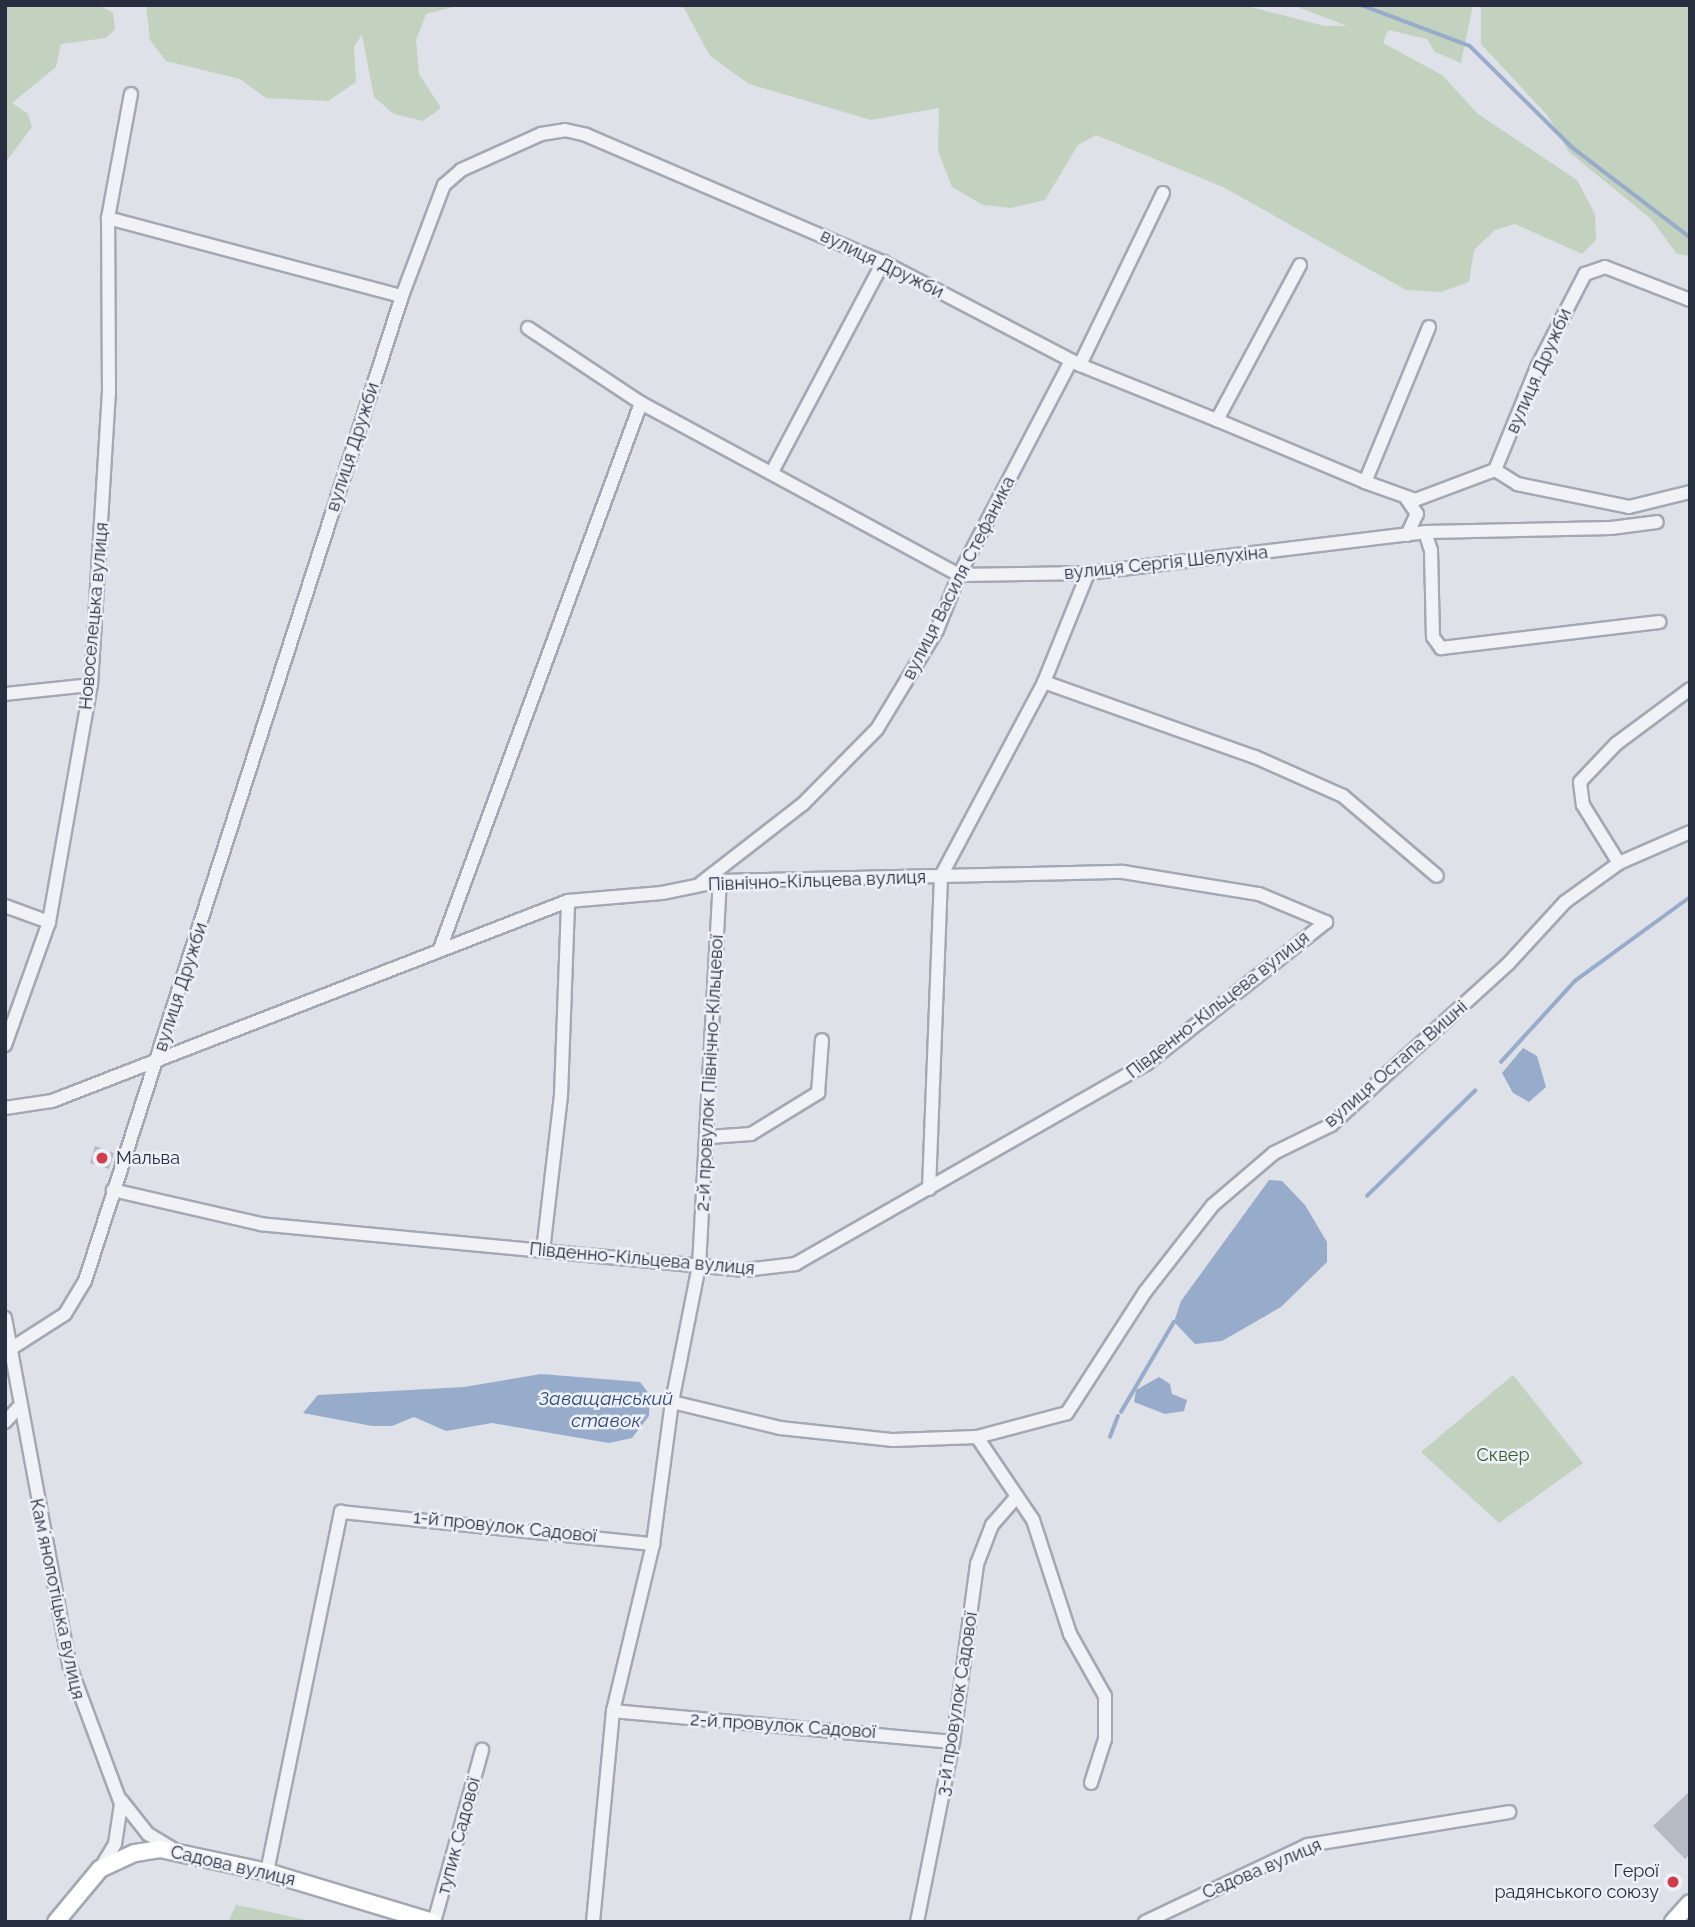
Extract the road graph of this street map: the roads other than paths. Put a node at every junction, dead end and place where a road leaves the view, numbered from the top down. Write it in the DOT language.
graph roads {
  1 [pos="131,94"];
  2 [pos="1163,194"];
  3 [pos="108,218"];
  4 [pos="883,261"];
  5 [pos="1300,265"];
  6 [pos="402,296"];
  7 [pos="1690,300"];
  8 [pos="1429,327"];
  9 [pos="528,328"];
  10 [pos="1075,363"];
  11 [pos="641,403"];
  12 [pos="1217,420"];
  13 [pos="1495,470"];
  14 [pos="772,472"];
  15 [pos="1365,482"];
  16 [pos="1688,492"];
  17 [pos="1407,499"];
  18 [pos="1657,522"];
  19 [pos="1425,532"];
  20 [pos="1406,534"];
  21 [pos="1088,573"];
  22 [pos="959,575"];
  23 [pos="1659,622"];
  24 [pos="1044,682"];
  25 [pos="91,685"];
  26 [pos="1690,689"];
  27 [pos="5,694"];
  28 [pos="1690,832"];
  29 [pos="1619,863"];
  30 [pos="941,876"];
  31 [pos="1437,876"];
  32 [pos="720,881"];
  33 [pos="697,886"];
  34 [pos="568,901"];
  35 [pos="5,906"];
  36 [pos="49,922"];
  37 [pos="1325,922"];
  38 [pos="440,949"];
  39 [pos="822,1040"];
  40 [pos="5,1045"];
  41 [pos="159,1056"];
  42 [pos="5,1108"];
  43 [pos="709,1137"];
  44 [pos="929,1189"];
  45 [pos="113,1190"];
  46 [pos="543,1251"];
  47 [pos="699,1266"];
  48 [pos="5,1318"];
  49 [pos="12,1348"];
  50 [pos="672,1402"];
  51 [pos="18,1408"];
  52 [pos="5,1422"];
  53 [pos="977,1437"];
  54 [pos="1017,1496"];
  55 [pos="653,1544"];
  56 [pos="613,1711"];
  57 [pos="953,1742"];
  58 [pos="482,1750"];
  59 [pos="1091,1783"];
  60 [pos="119,1797"];
  61 [pos="1509,1812"];
  62 [pos="173,1850"];
  63 [pos="100,1869"];
  64 [pos="267,1872"];
  65 [pos="1690,1903"];
  66 [pos="56,1922"];
  67 [pos="434,1922"];
  68 [pos="593,1922"];
  69 [pos="917,1922"];
  70 [pos="1144,1922"];
  71 [pos="1673,1922"];
  1 -- 3 [label="street, Новоселецька вулиця"];
  2 -- 10 [label="street"];
  3 -- 6 [label="street"];
  3 -- 25 [label="street, Новоселецька вулиця"];
  4 -- 6 [label="street, вулиця Дружби"];
  4 -- 10 [label="street, вулиця Дружби"];
  4 -- 14 [label="street"];
  5 -- 12 [label="street"];
  6 -- 41 [label="street, вулиця Дружби"];
  7 -- 13 [label="street, вулиця Дружби"];
  8 -- 15 [label="street"];
  9 -- 11 [label="street, вулиця Сергія Шелухіна"];
  10 -- 12 [label="street, вулиця Дружби"];
  10 -- 22 [label="street, вулиця Василя Стефаника"];
  11 -- 14 [label="street, вулиця Сергія Шелухіна"];
  11 -- 38 [label="street"];
  12 -- 15 [label="street, вулиця Дружби"];
  13 -- 16 [label="street"];
  13 -- 17 [label="street"];
  14 -- 22 [label="street, вулиця Сергія Шелухіна"];
  15 -- 17 [label="street, вулиця Дружби"];
  17 -- 20 [label="street"];
  18 -- 19 [label="street, вулиця Сергія Шелухіна"];
  19 -- 20 [label="street, вулиця Сергія Шелухіна"];
  19 -- 23 [label="street"];
  20 -- 21 [label="street, вулиця Сергія Шелухіна"];
  21 -- 22 [label="street, вулиця Сергія Шелухіна"];
  21 -- 24 [label="street"];
  22 -- 33 [label="street, вулиця Василя Стефаника"];
  24 -- 30 [label="street"];
  24 -- 31 [label="street"];
  25 -- 27 [label="street"];
  25 -- 36 [label="street, Новоселецька вулиця"];
  26 -- 29 [label="street"];
  28 -- 29 [label="street, вулиця Остапа Вишні"];
  29 -- 53 [label="street, вулиця Остапа Вишні"];
  30 -- 32 [label="street, Північно-Кільцева вулиця"];
  30 -- 37 [label="street, Північно-Кільцева вулиця"];
  30 -- 44 [label="street"];
  32 -- 33 [label="street, Північно-Кільцева вулиця"];
  32 -- 43 [label="street, 2-й провулок Північно-Кільцевої"];
  33 -- 34 [label="street, Північно-Кільцева вулиця"];
  34 -- 38 [label="street, Північно-Кільцева вулиця"];
  34 -- 46 [label="street"];
  35 -- 36 [label="street"];
  36 -- 40 [label="street, Новоселецька вулиця"];
  37 -- 44 [label="street, Південно-Кільцева вулиця"];
  38 -- 41 [label="street, Північно-Кільцева вулиця"];
  39 -- 43 [label="street"];
  41 -- 42 [label="street, Північно-Кільцева вулиця"];
  41 -- 45 [label="street, вулиця Дружби"];
  43 -- 47 [label="street, 2-й провулок Північно-Кільцевої"];
  44 -- 47 [label="street, Південно-Кільцева вулиця"];
  45 -- 46 [label="street, Південно-Кільцева вулиця"];
  45 -- 49 [label="street, вулиця Дружби"];
  46 -- 47 [label="street, Південно-Кільцева вулиця"];
  47 -- 50 [label="street, 2-й провулок Північно-Кільцевої"];
  48 -- 49 [label="street, Камʼянопотіцька вулиця"];
  49 -- 51 [label="street, Камʼянопотіцька вулиця"];
  50 -- 53 [label="street, вулиця Остапа Вишні"];
  50 -- 55 [label="street, 2-й провулок Північно-Кільцевої"];
  51 -- 52 [label="street"];
  51 -- 60 [label="street, Камʼянопотіцька вулиця"];
  53 -- 54 [label="street"];
  54 -- 57 [label="street, 3-й провулок Садової"];
  54 -- 59 [label="street"];
  55 -- 56 [label="street"];
  55 -- 64 [label="street, 1-й провулок Садової"];
  56 -- 57 [label="street, 2-й провулок Садової"];
  56 -- 68 [label="street"];
  57 -- 69 [label="street, 3-й провулок Садової"];
  58 -- 67 [label="street, тупик Садової"];
  60 -- 62 [label="street"];
  60 -- 63 [label="street, Камʼянопотіцька вулиця"];
  61 -- 70 [label="street, Садова вулиця"];
  62 -- 63 [label="main road, Садова вулиця"];
  62 -- 64 [label="main road, Садова вулиця"];
  63 -- 66 [label="main road, Садова вулиця"];
  64 -- 67 [label="main road, Садова вулиця"];
  65 -- 71 [label="main road"];
}
